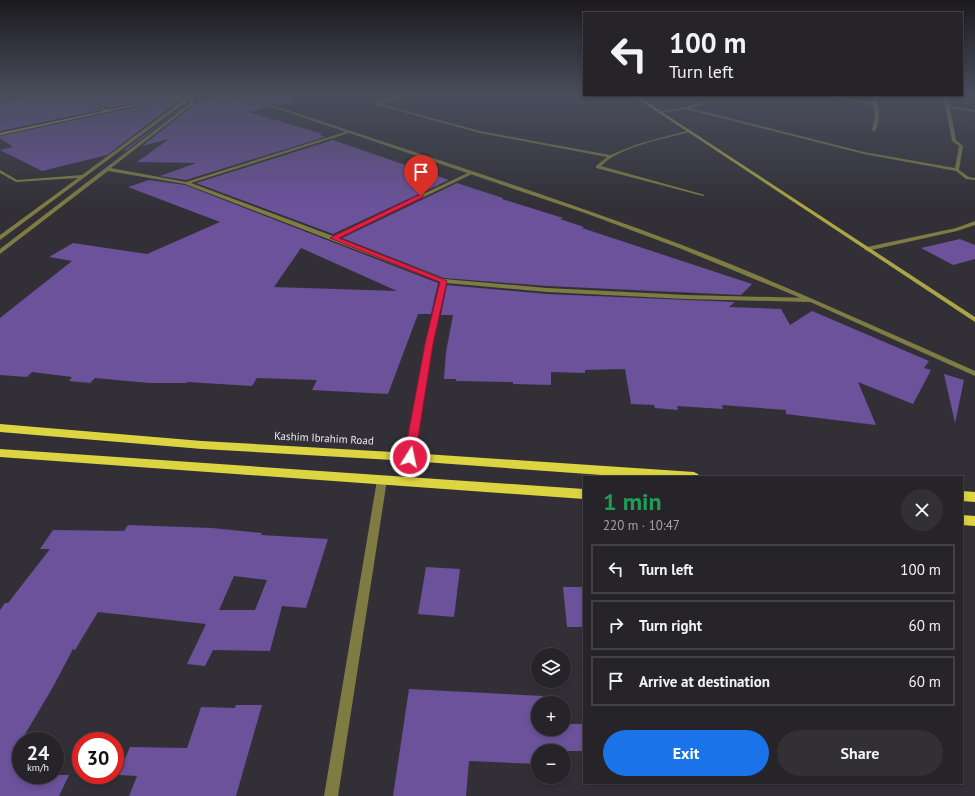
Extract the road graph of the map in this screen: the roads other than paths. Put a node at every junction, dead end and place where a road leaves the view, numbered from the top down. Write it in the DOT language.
graph roads {
  1 [pos="142,132"];
  2 [pos="154,132"];
  3 [pos="348,132"];
  4 [pos="481,132"];
  5 [pos="685,132"];
  6 [pos="691,132"];
  7 [pos="782,132"];
  8 [pos="952,132"];
  9 [pos="612,157"];
  10 [pos="106,169"];
  11 [pos="0,170"];
  12 [pos="957,170"];
  13 [pos="470,173"];
  14 [pos="83,176"];
  15 [pos="975,180"];
  16 [pos="186,183"];
  17 [pos="703,195"];
  18 [pos="975,223"];
  19 [pos="0,238"];
  20 [pos="333,238"];
  21 [pos="867,249"];
  22 [pos="0,252"];
  23 [pos="443,281"];
  24 [pos="810,300"];
  25 [pos="975,320"];
  26 [pos="975,374"];
  27 [pos="0,428"];
  28 [pos="0,453"];
  29 [pos="410,457"];
  30 [pos="680,476"];
  31 [pos="382,480"];
  32 [pos="583,494"];
  33 [pos="963,496"];
  34 [pos="975,497"];
  35 [pos="963,520"];
  36 [pos="975,521"];
  37 [pos="331,796"];
  1 -- 14 [label="street"];
  2 -- 10 [label="street"];
  3 -- 13 [label="street"];
  3 -- 16 [label="street"];
  4 -- 9 [label="street"];
  5 -- 9 [label="street"];
  6 -- 21 [label="main road"];
  7 -- 12 [label="street"];
  8 -- 12 [label="street"];
  9 -- 17 [label="street"];
  10 -- 16 [label="street"];
  10 -- 22 [label="street"];
  11 -- 14 [label="street"];
  12 -- 15 [label="street"];
  13 -- 20 [label="street"];
  13 -- 24 [label="street"];
  14 -- 19 [label="street"];
  16 -- 20 [label="street"];
  18 -- 21 [label="street"];
  20 -- 23 [label="street"];
  21 -- 25 [label="main road"];
  23 -- 24 [label="street"];
  23 -- 29 [label="street"];
  24 -- 26 [label="street"];
  27 -- 29 [label="highway, Kashim Ibrahim Road"];
  28 -- 31 [label="highway"];
  29 -- 30 [label="highway, Kashim Ibrahim Road"];
  31 -- 32 [label="highway"];
  31 -- 37 [label="street"];
  33 -- 34 [label="highway"];
  35 -- 36 [label="highway"];
}
